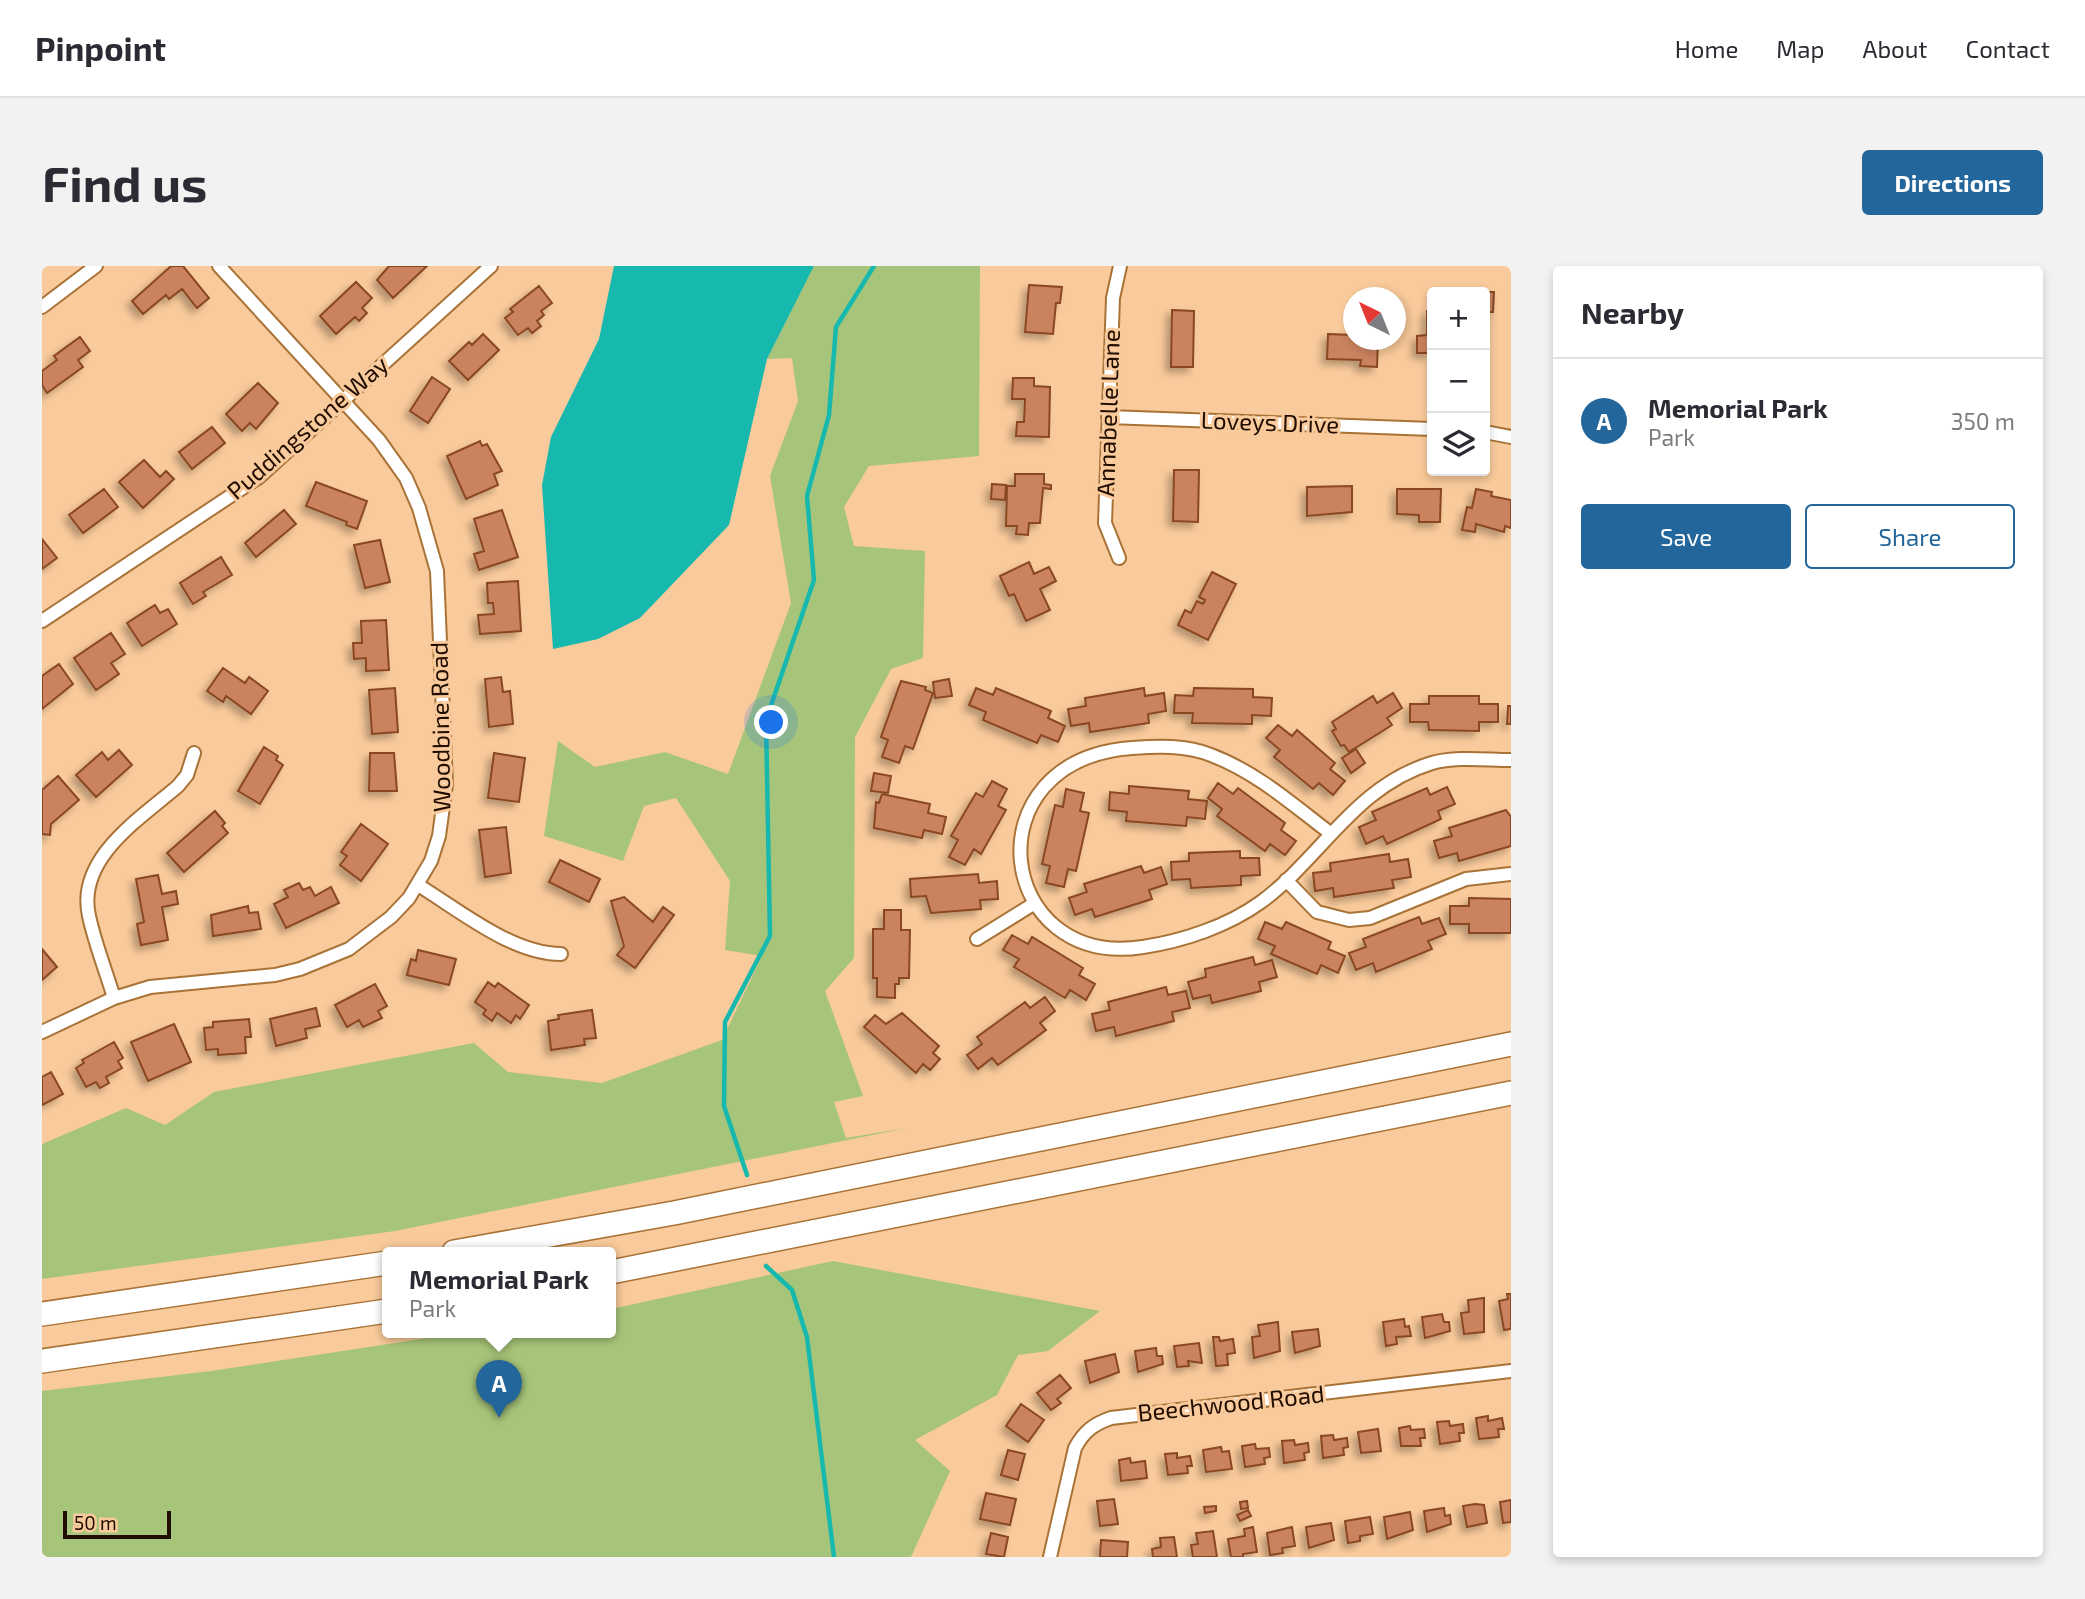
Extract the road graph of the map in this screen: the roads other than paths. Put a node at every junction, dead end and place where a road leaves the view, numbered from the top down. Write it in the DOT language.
graph roads {
  1 [pos="96,266"];
  2 [pos="219,266"];
  3 [pos="491,266"];
  4 [pos="1120,266"];
  5 [pos="42,307"];
  6 [pos="342,401"];
  7 [pos="1108,417"];
  8 [pos="1427,429"];
  9 [pos="1490,433"];
  10 [pos="1511,437"];
  11 [pos="1119,558"];
  12 [pos="42,621"];
  13 [pos="194,753"];
  14 [pos="1511,760"];
  15 [pos="1330,833"];
  16 [pos="1511,874"];
  17 [pos="1286,880"];
  18 [pos="418,885"];
  19 [pos="1035,903"];
  20 [pos="977,939"];
  21 [pos="561,954"];
  22 [pos="114,998"];
  23 [pos="42,1032"];
  24 [pos="1511,1044"];
  25 [pos="1511,1093"];
  26 [pos="482,1247"];
  27 [pos="382,1265"];
  28 [pos="616,1271"];
  29 [pos="382,1312"];
  30 [pos="42,1314"];
  31 [pos="42,1361"];
  32 [pos="1511,1371"];
  33 [pos="1050,1557"];
  1 -- 5 [label="street"];
  2 -- 6 [label="street, Woodbine Road"];
  3 -- 6 [label="street, Puddingstone Way"];
  4 -- 7 [label="street, Annabelle Lane"];
  6 -- 12 [label="street, Puddingstone Way"];
  6 -- 18 [label="street, Woodbine Road"];
  7 -- 8 [label="street, Loveys Drive"];
  7 -- 11 [label="street, Annabelle Lane"];
  9 -- 10 [label="street"];
  13 -- 22 [label="street"];
  14 -- 15 [label="street"];
  15 -- 17 [label="street"];
  15 -- 19 [label="street"];
  16 -- 17 [label="street"];
  17 -- 19 [label="street"];
  18 -- 21 [label="street"];
  18 -- 22 [label="street, Woodbine Road"];
  19 -- 20 [label="street"];
  22 -- 23 [label="street, Woodbine Road"];
  24 -- 26 [label="highway"];
  25 -- 28 [label="highway"];
  27 -- 30 [label="highway"];
  29 -- 31 [label="highway"];
  32 -- 33 [label="street, Beechwood Road"];
}
